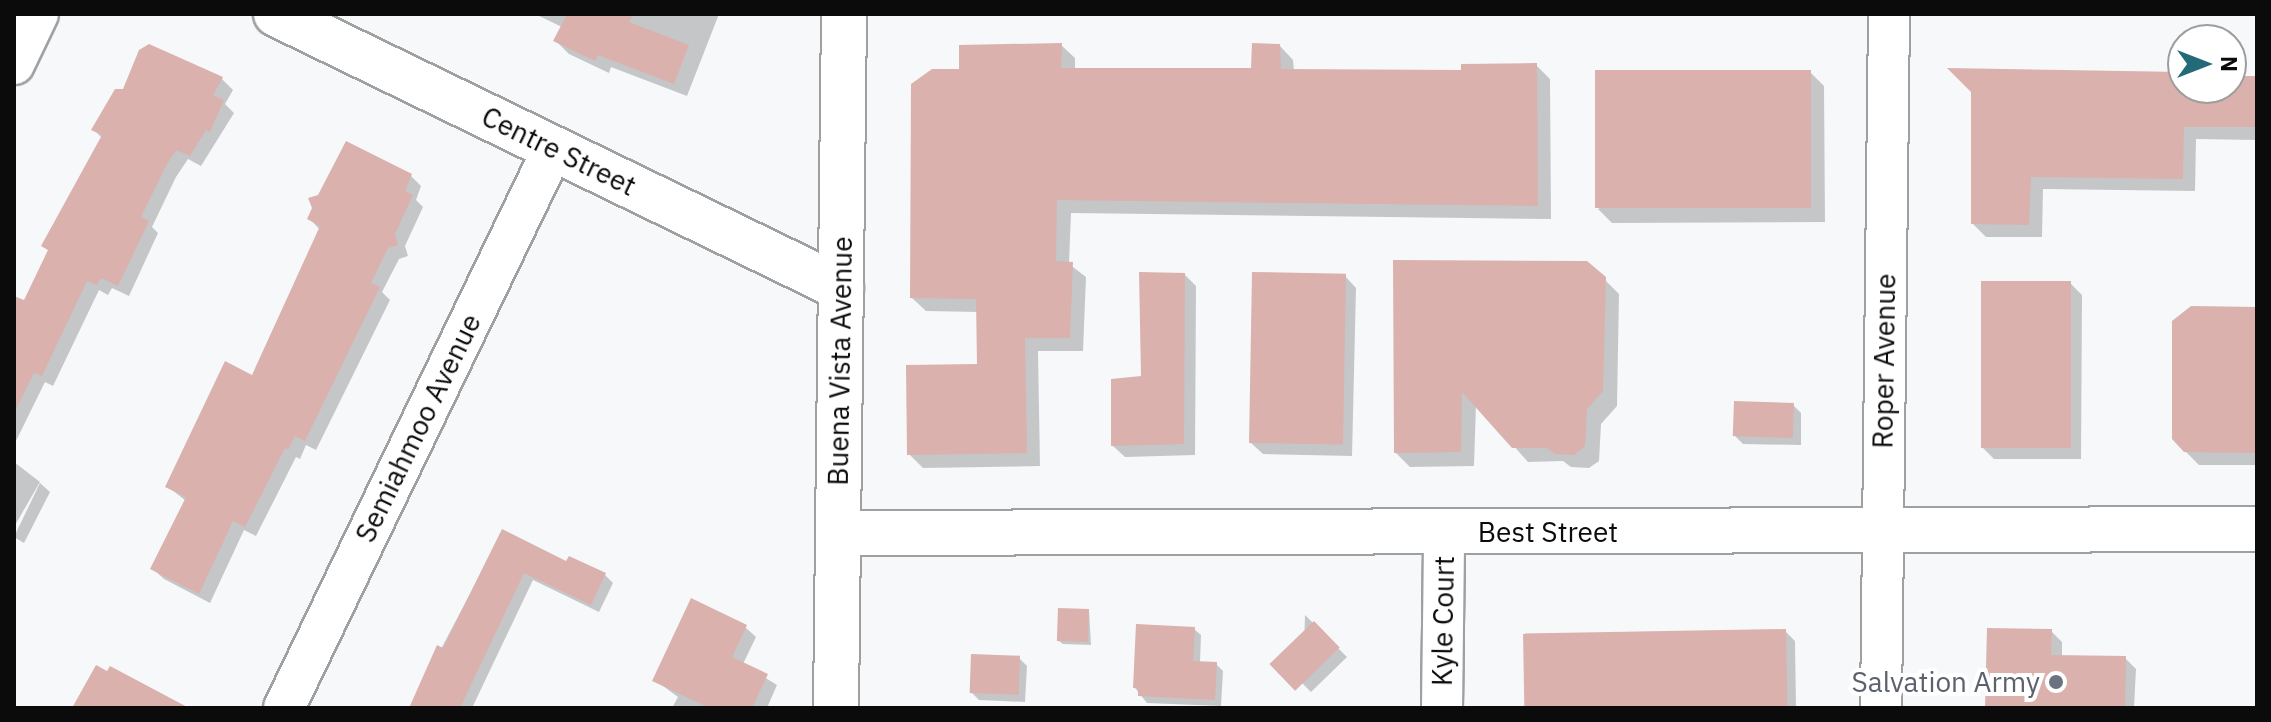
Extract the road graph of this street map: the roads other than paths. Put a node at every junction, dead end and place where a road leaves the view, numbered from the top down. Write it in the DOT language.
graph roads {
  1 [pos="38,14"];
  2 [pos="276,14"];
  3 [pos="844,14"];
  4 [pos="1889,14"];
  5 [pos="14,64"];
  6 [pos="553,149"];
  7 [pos="841,288"];
  8 [pos="2257,529"];
  9 [pos="1883,530"];
  10 [pos="839,533"];
  11 [pos="1444,533"];
  12 [pos="284,708"];
  13 [pos="836,708"];
  14 [pos="1442,708"];
  15 [pos="1881,708"];
  1 -- 5 [label="street"];
  2 -- 6 [label="street, Centre Street"];
  3 -- 7 [label="street, Buena Vista Avenue"];
  4 -- 9 [label="street, Roper Avenue"];
  6 -- 7 [label="street, Centre Street"];
  6 -- 12 [label="street, Semiahmoo Avenue"];
  7 -- 10 [label="street, Buena Vista Avenue"];
  8 -- 9 [label="street, Best Street"];
  9 -- 11 [label="street, Best Street"];
  9 -- 15 [label="street, Roper Avenue"];
  10 -- 11 [label="street, Best Street"];
  10 -- 13 [label="street, Buena Vista Avenue"];
  11 -- 14 [label="street, Kyle Court"];
}
